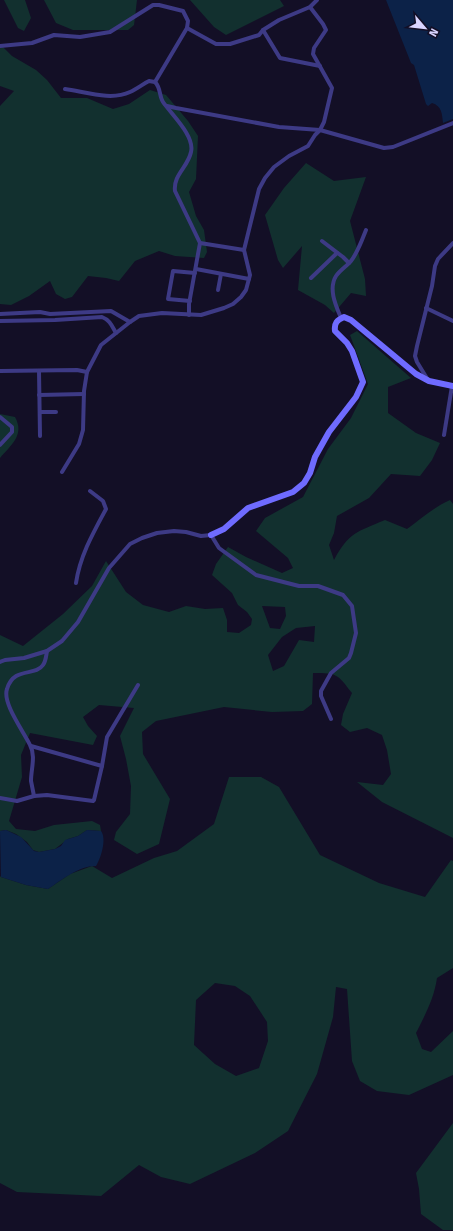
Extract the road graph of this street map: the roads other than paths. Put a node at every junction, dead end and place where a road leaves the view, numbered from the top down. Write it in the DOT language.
graph roads {
  1 [pos="317,0"];
  2 [pos="310,7"];
  3 [pos="188,28"];
  4 [pos="263,30"];
  5 [pos="0,46"];
  6 [pos="320,66"];
  7 [pos="155,82"];
  8 [pos="66,89"];
  9 [pos="166,105"];
  10 [pos="453,123"];
  11 [pos="320,130"];
  12 [pos="366,230"];
  13 [pos="322,241"];
  14 [pos="453,242"];
  15 [pos="200,243"];
  16 [pos="244,250"];
  17 [pos="337,253"];
  18 [pos="349,263"];
  19 [pos="195,271"];
  20 [pos="221,274"];
  21 [pos="311,278"];
  22 [pos="249,279"];
  23 [pos="218,290"];
  24 [pos="190,301"];
  25 [pos="426,308"];
  26 [pos="0,314"];
  27 [pos="188,315"];
  28 [pos="341,318"];
  29 [pos="0,321"];
  30 [pos="453,321"];
  31 [pos="130,322"];
  32 [pos="116,333"];
  33 [pos="0,371"];
  34 [pos="39,371"];
  35 [pos="87,372"];
  36 [pos="429,381"];
  37 [pos="453,386"];
  38 [pos="84,394"];
  39 [pos="40,396"];
  40 [pos="40,412"];
  41 [pos="56,412"];
  42 [pos="0,417"];
  43 [pos="444,435"];
  44 [pos="40,436"];
  45 [pos="0,445"];
  46 [pos="62,472"];
  47 [pos="90,491"];
  48 [pos="211,535"];
  49 [pos="76,583"];
  50 [pos="47,651"];
  51 [pos="0,662"];
  52 [pos="138,685"];
  53 [pos="331,719"];
  54 [pos="31,746"];
  55 [pos="102,766"];
  56 [pos="34,796"];
  57 [pos="0,798"];
  1 -- 2 [label="street"];
  2 -- 4 [label="street"];
  2 -- 6 [label="street"];
  3 -- 4 [label="street"];
  3 -- 5 [label="street"];
  3 -- 7 [label="street"];
  4 -- 6 [label="street"];
  6 -- 11 [label="street"];
  7 -- 8 [label="street"];
  7 -- 9 [label="street"];
  9 -- 11 [label="street"];
  9 -- 15 [label="street"];
  10 -- 11 [label="street"];
  11 -- 16 [label="street"];
  12 -- 18 [label="street"];
  13 -- 17 [label="street"];
  14 -- 25 [label="street"];
  15 -- 16 [label="street"];
  15 -- 19 [label="street"];
  16 -- 22 [label="street"];
  17 -- 18 [label="street"];
  17 -- 21 [label="street"];
  18 -- 28 [label="street"];
  19 -- 20 [label="street"];
  19 -- 24 [label="street"];
  19 -- 24 [label="street"];
  20 -- 22 [label="street"];
  20 -- 23 [label="street"];
  22 -- 27 [label="street"];
  24 -- 27 [label="street"];
  25 -- 30 [label="street"];
  25 -- 36 [label="street"];
  26 -- 31 [label="street"];
  27 -- 31 [label="street"];
  28 -- 36 [label="street"];
  28 -- 48 [label="street"];
  29 -- 32 [label="street"];
  31 -- 32 [label="street"];
  32 -- 35 [label="street"];
  33 -- 34 [label="street"];
  34 -- 35 [label="street"];
  34 -- 39 [label="street"];
  35 -- 38 [label="street"];
  36 -- 37 [label="street"];
  37 -- 43 [label="street"];
  38 -- 39 [label="street"];
  38 -- 46 [label="street"];
  39 -- 40 [label="street"];
  40 -- 41 [label="street"];
  40 -- 44 [label="street"];
  42 -- 45 [label="street"];
  47 -- 49 [label="street"];
  48 -- 50 [label="street"];
  48 -- 53 [label="street"];
  50 -- 51 [label="street"];
  50 -- 54 [label="street"];
  52 -- 55 [label="street"];
  54 -- 55 [label="street"];
  54 -- 56 [label="street"];
  55 -- 56 [label="street"];
  56 -- 57 [label="street"];
}
